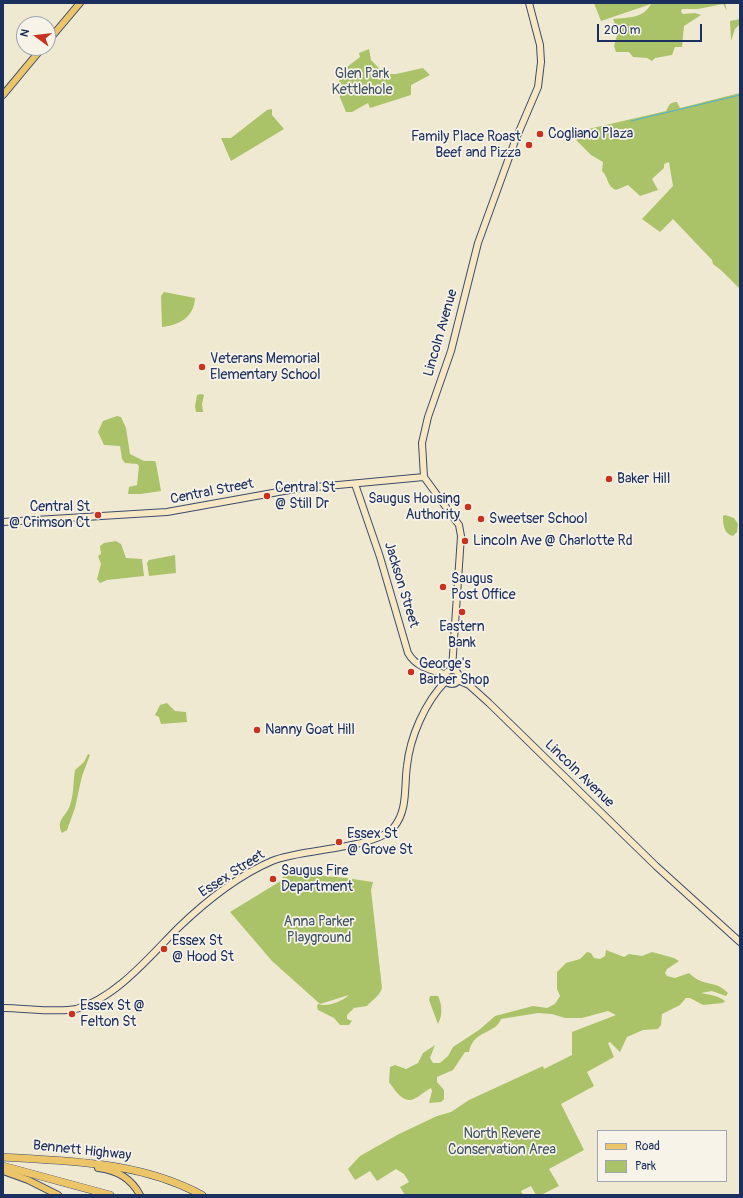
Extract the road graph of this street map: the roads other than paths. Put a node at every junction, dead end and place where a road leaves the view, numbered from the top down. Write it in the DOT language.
graph roads {
  1 [pos="80,3"];
  2 [pos="529,3"];
  3 [pos="56,32"];
  4 [pos="35,56"];
  5 [pos="3,95"];
  6 [pos="424,477"];
  7 [pos="355,484"];
  8 [pos="3,522"];
  9 [pos="452,669"];
  10 [pos="445,674"];
  11 [pos="458,680"];
  12 [pos="446,681"];
  13 [pos="740,942"];
  14 [pos="3,1008"];
  15 [pos="3,1157"];
  16 [pos="3,1166"];
  17 [pos="3,1171"];
  18 [pos="58,1195"];
  19 [pos="110,1195"];
  20 [pos="140,1195"];
  21 [pos="202,1195"];
  1 -- 3 [label="main road"];
  2 -- 6 [label="main road, Lincoln Avenue"];
  4 -- 5 [label="main road"];
  6 -- 7 [label="main road, Central Street"];
  6 -- 9 [label="main road"];
  7 -- 8 [label="main road, Central Street"];
  7 -- 10 [label="main road, Jackson Street"];
  9 -- 10 [label="main road"];
  9 -- 11 [label="main road"];
  10 -- 12 [label="main road"];
  11 -- 12 [label="main road"];
  11 -- 13 [label="main road, Lincoln Avenue"];
  12 -- 14 [label="main road, Essex Street"];
  15 -- 20 [label="main road"];
  15 -- 21 [label="highway, Bennett Highway"];
  16 -- 19 [label="highway, Bennett Highway"];
  17 -- 18 [label="main road"];
}
